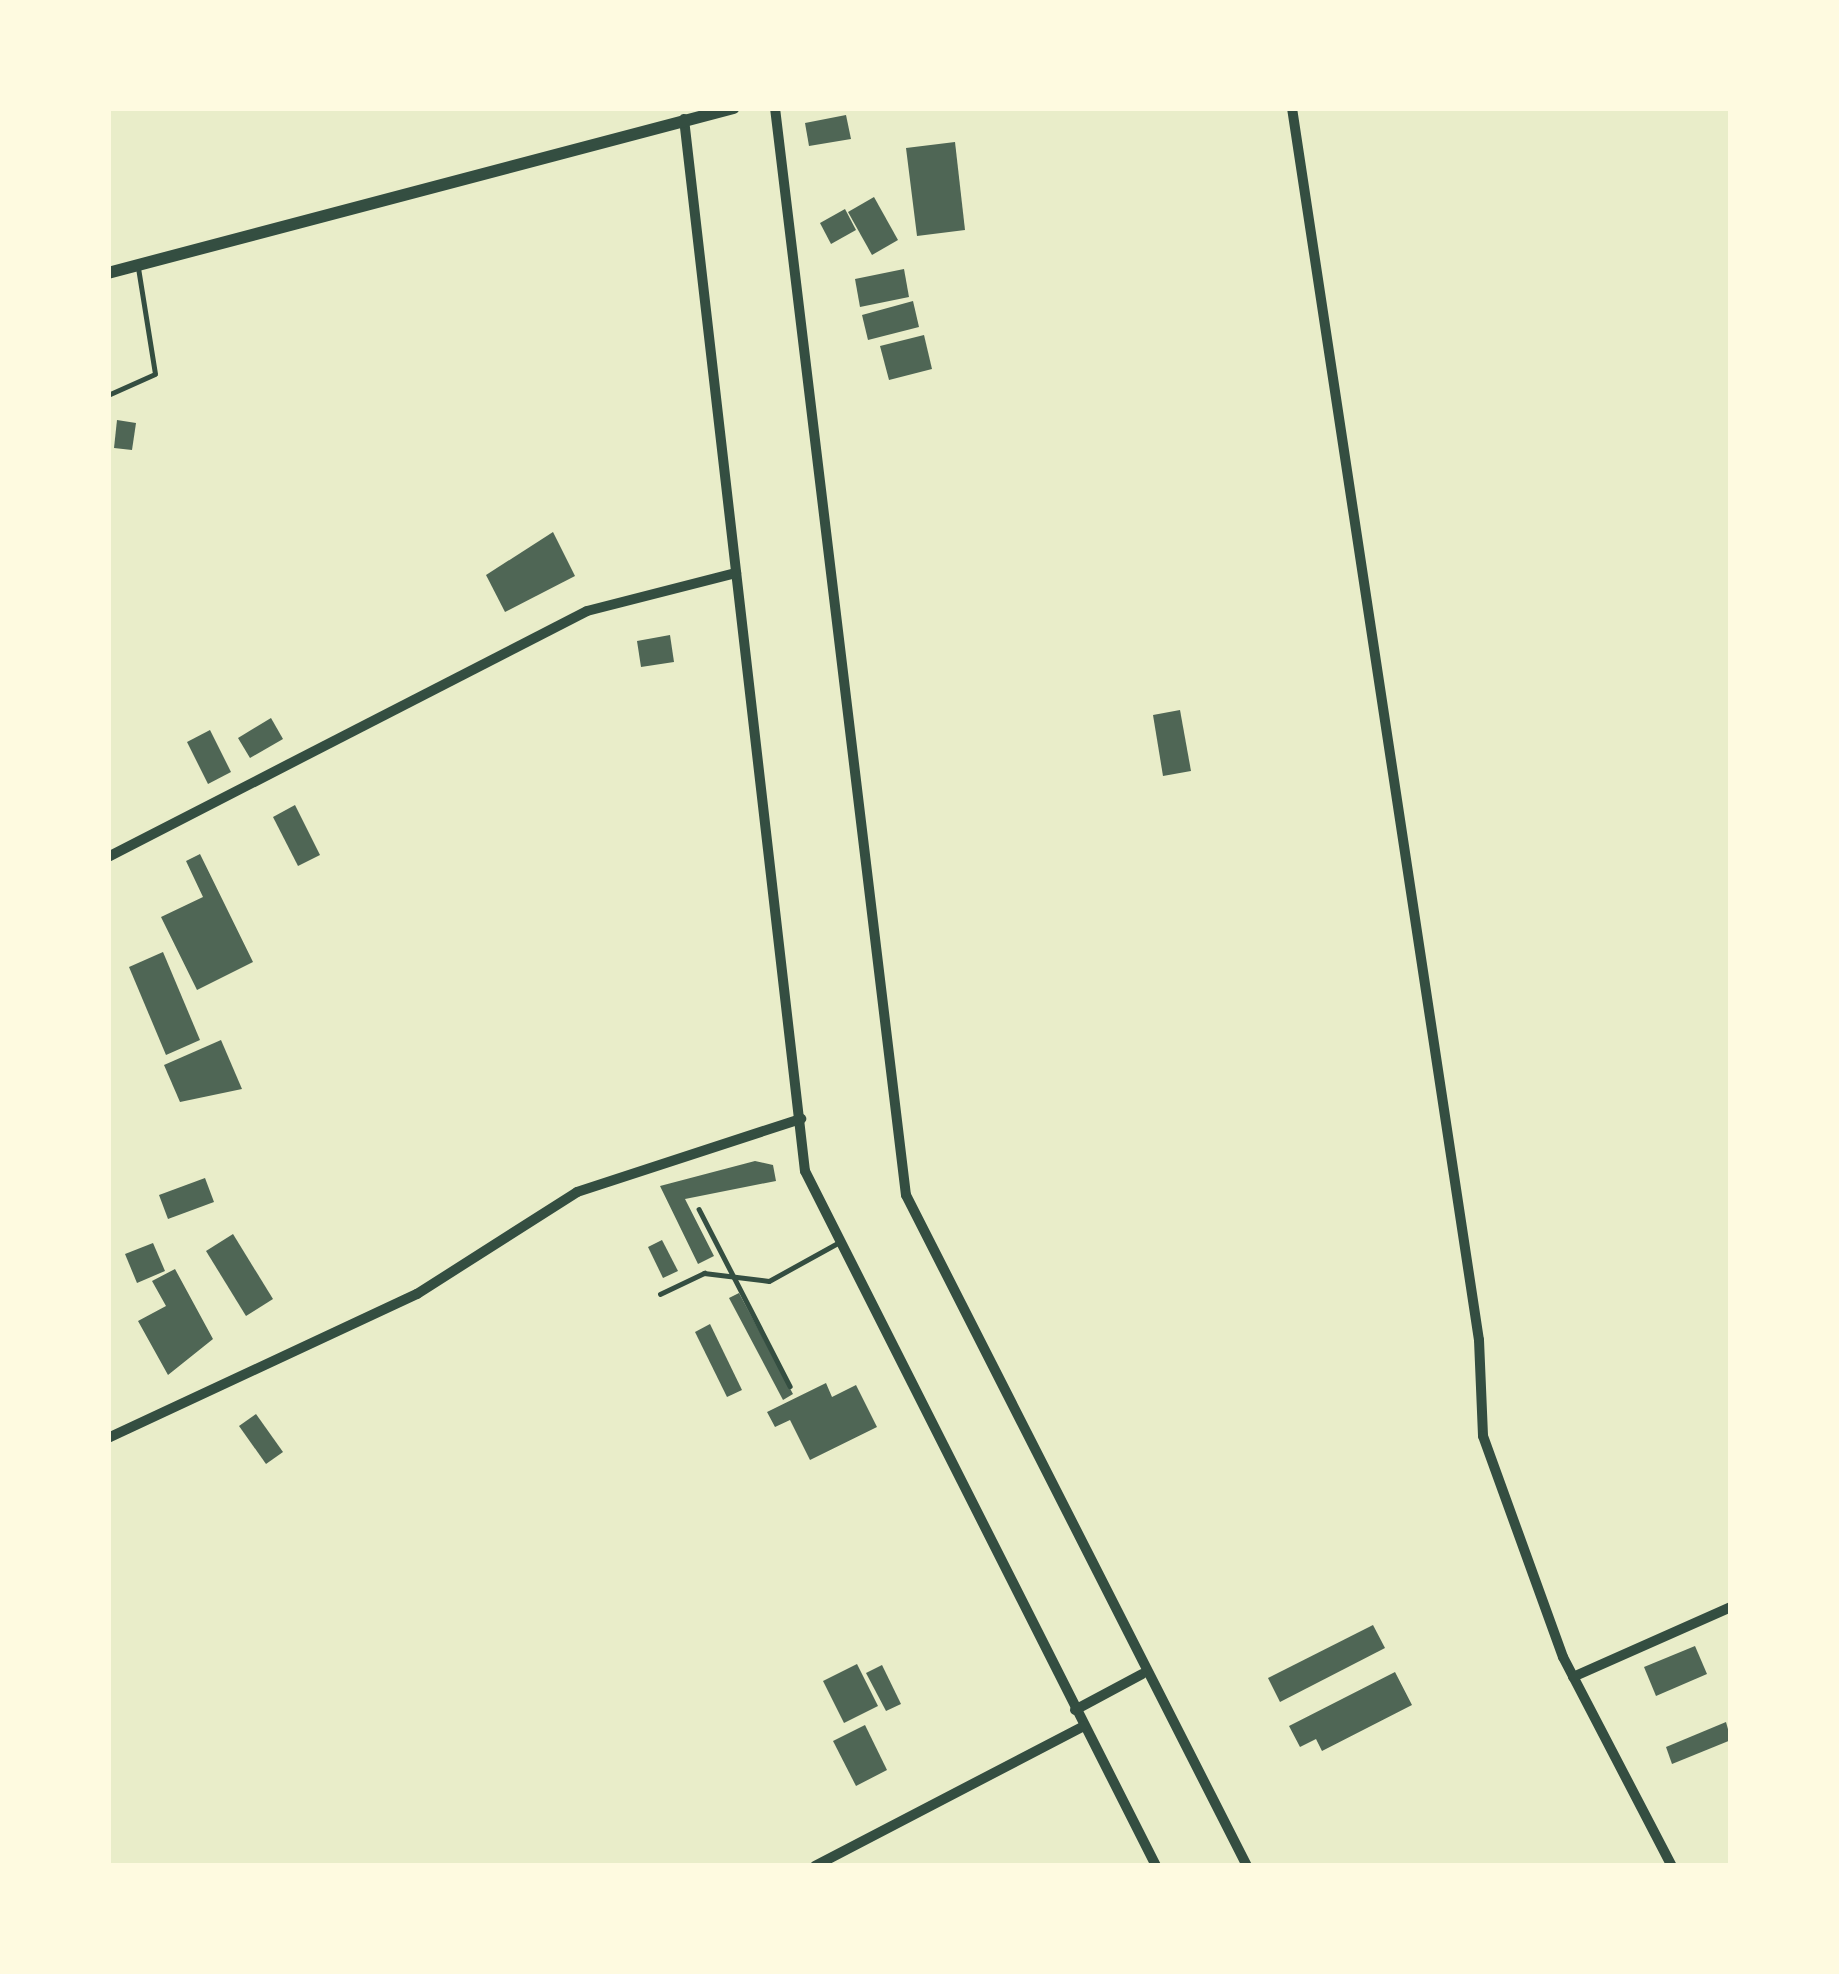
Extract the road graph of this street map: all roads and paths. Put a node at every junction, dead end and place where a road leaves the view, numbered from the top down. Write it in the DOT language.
graph roads {
  1 [pos="734,108"];
  2 [pos="775,108"];
  3 [pos="1292,108"];
  4 [pos="684,119"];
  5 [pos="137,263"];
  6 [pos="108,273"];
  7 [pos="108,395"];
  8 [pos="736,573"];
  9 [pos="108,857"];
  10 [pos="801,1119"];
  11 [pos="699,1209"];
  12 [pos="836,1244"];
  13 [pos="733,1276"];
  14 [pos="660,1294"];
  15 [pos="790,1386"];
  16 [pos="108,1438"];
  17 [pos="1731,1607"];
  18 [pos="1142,1673"];
  19 [pos="1574,1677"];
  20 [pos="1076,1709"];
  21 [pos="1084,1726"];
  22 [pos="815,1866"];
  23 [pos="1156,1866"];
  24 [pos="1247,1866"];
  25 [pos="1672,1866"];
  1 -- 4 [label="street"];
  2 -- 18 [label="street"];
  3 -- 19 [label="street"];
  4 -- 5 [label="street"];
  4 -- 8 [label="street"];
  5 -- 6 [label="street"];
  5 -- 7 [label="lane"];
  8 -- 9 [label="street"];
  8 -- 10 [label="street"];
  10 -- 12 [label="street"];
  10 -- 16 [label="street"];
  11 -- 13 [label="lane"];
  12 -- 13 [label="lane"];
  12 -- 20 [label="street"];
  13 -- 14 [label="lane"];
  13 -- 15 [label="lane"];
  17 -- 19 [label="street"];
  18 -- 20 [label="street"];
  18 -- 24 [label="street"];
  19 -- 25 [label="street"];
  20 -- 21 [label="street"];
  21 -- 22 [label="street"];
  21 -- 23 [label="street"];
}
